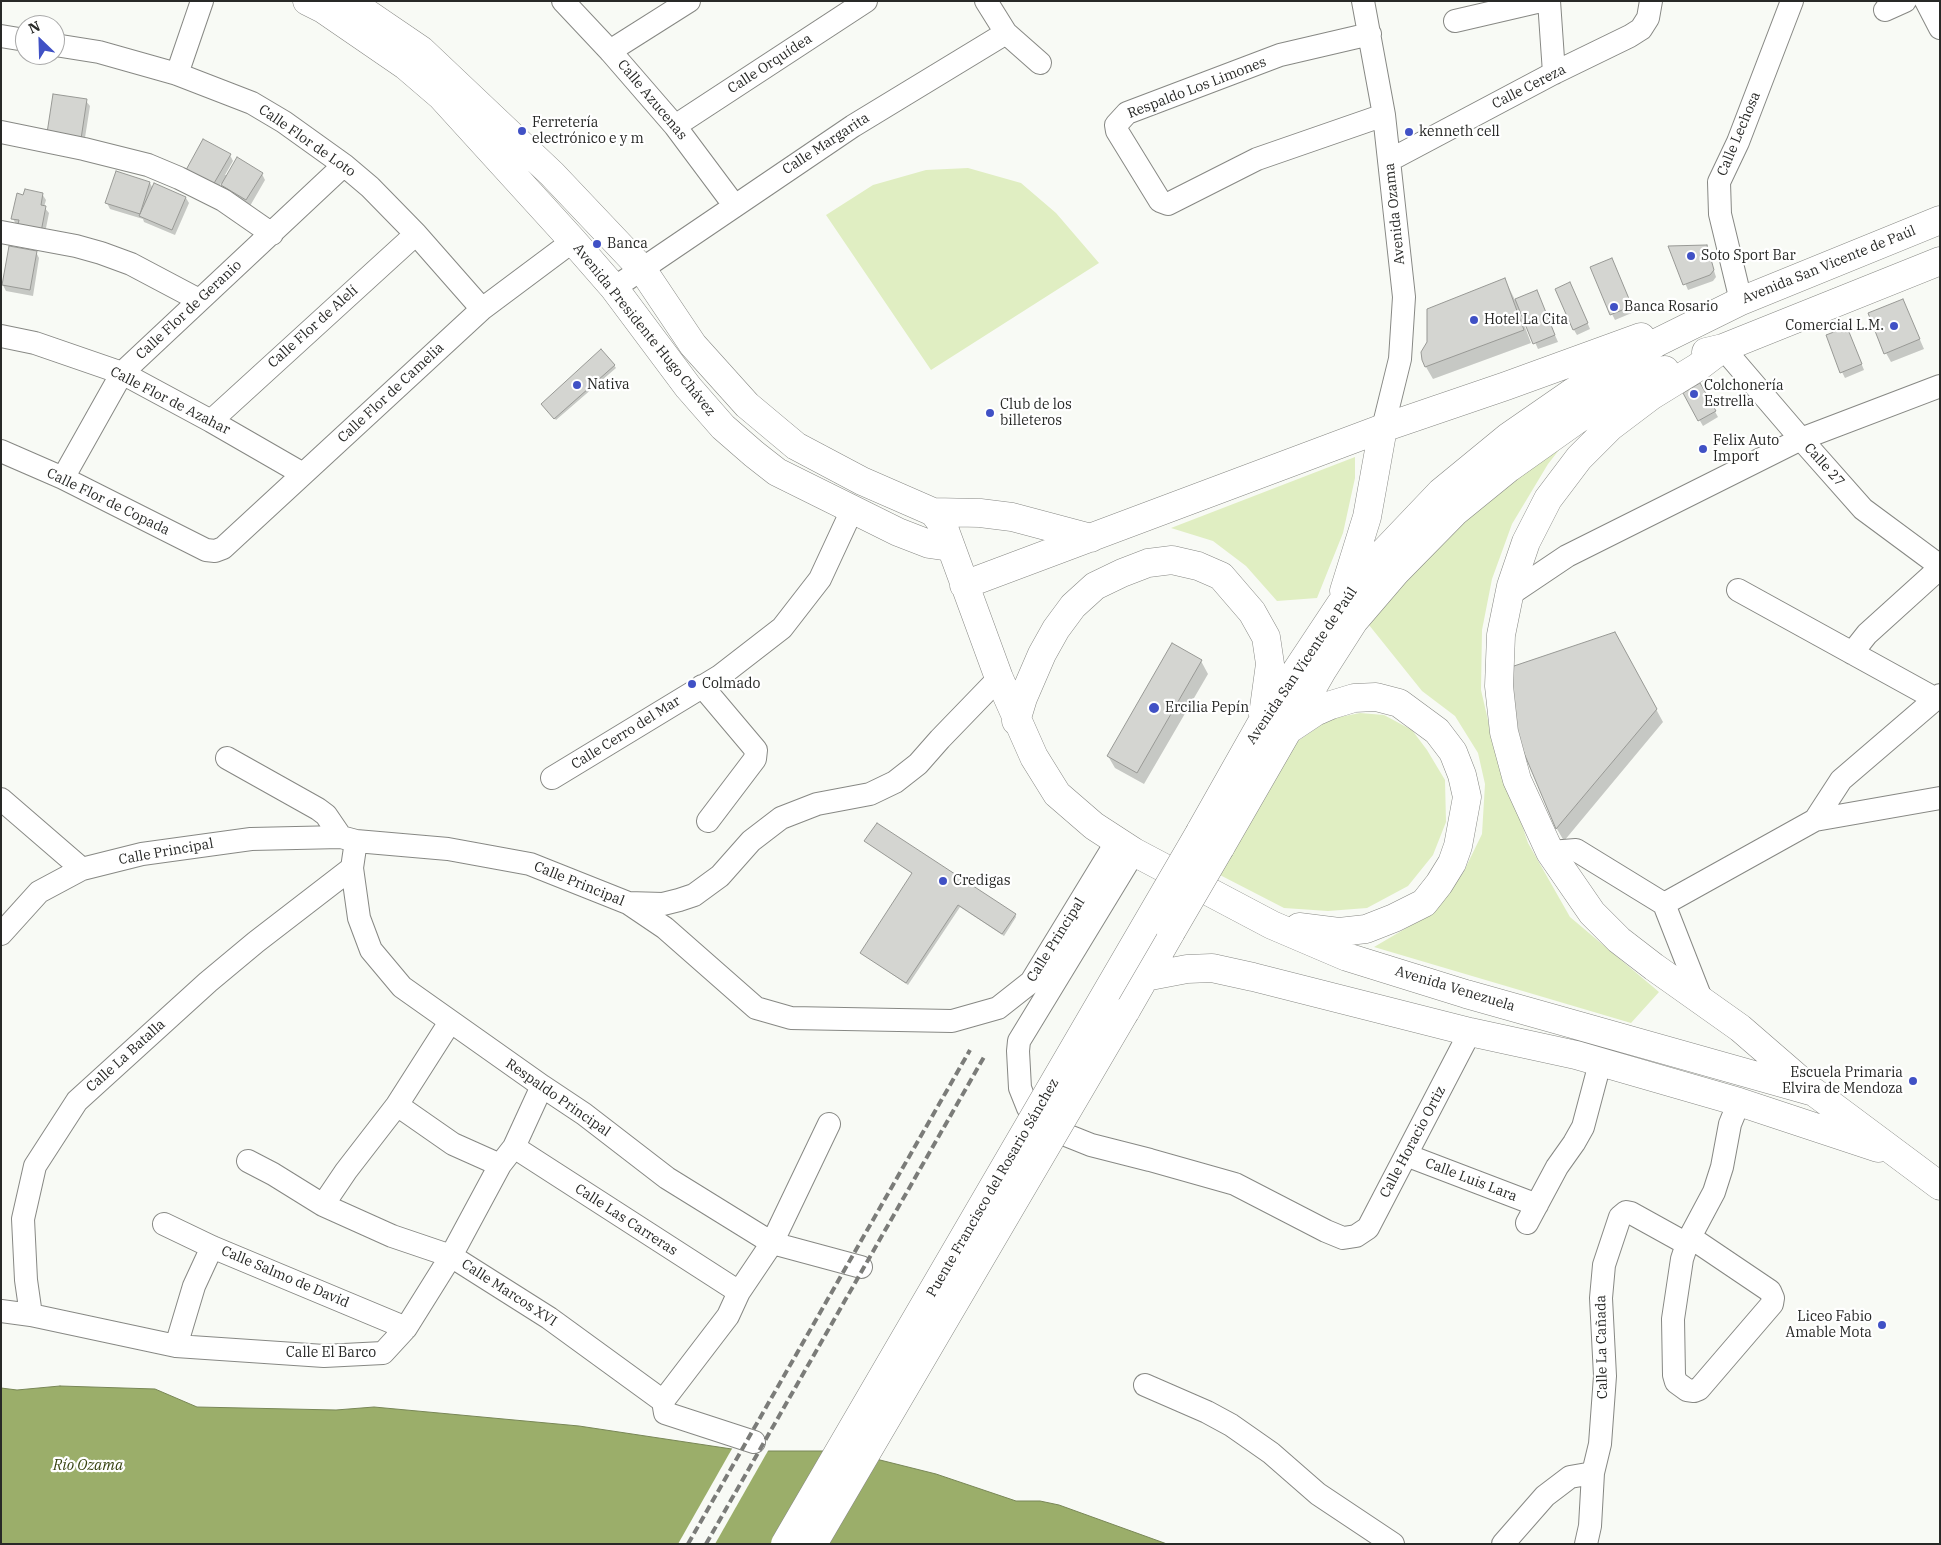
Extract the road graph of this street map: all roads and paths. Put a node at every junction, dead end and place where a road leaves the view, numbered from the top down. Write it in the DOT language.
graph roads {
  1 [pos="202,1"];
  2 [pos="307,1"];
  3 [pos="349,1"];
  4 [pos="563,1"];
  5 [pos="689,1"];
  6 [pos="866,1"];
  7 [pos="986,1"];
  8 [pos="1363,1"];
  9 [pos="1541,1"];
  10 [pos="1549,1"];
  11 [pos="1651,1"];
  12 [pos="1792,1"];
  13 [pos="1905,1"];
  14 [pos="1926,1"];
  15 [pos="1884,10"];
  16 [pos="1454,21"];
  17 [pos="1940,28"];
  18 [pos="1006,32"];
  19 [pos="1370,34"];
  20 [pos="1,36"];
  21 [pos="15,38"];
  22 [pos="65,47"];
  23 [pos="610,51"];
  24 [pos="1040,63"];
  25 [pos="1554,73"];
  26 [pos="177,74"];
  27 [pos="1384,115"];
  28 [pos="675,126"];
  29 [pos="1,132"];
  30 [pos="1390,160"];
  31 [pos="344,165"];
  32 [pos="734,205"];
  33 [pos="1940,220"];
  34 [pos="1,232"];
  35 [pos="272,234"];
  36 [pos="416,234"];
  37 [pos="573,241"];
  38 [pos="1940,262"];
  39 [pos="642,269"];
  40 [pos="614,288"];
  41 [pos="199,300"];
  42 [pos="1741,301"];
  43 [pos="482,309"];
  44 [pos="1,336"];
  45 [pos="1723,348"];
  46 [pos="122,373"];
  47 [pos="1940,386"];
  48 [pos="211,420"];
  49 [pos="1384,428"];
  50 [pos="1801,439"];
  51 [pos="1,451"];
  52 [pos="304,474"];
  53 [pos="63,478"];
  54 [pos="852,510"];
  55 [pos="932,512"];
  56 [pos="1091,538"];
  57 [pos="950,547"];
  58 [pos="215,551"];
  59 [pos="1940,567"];
  60 [pos="964,585"];
  61 [pos="1738,590"];
  62 [pos="1510,595"];
  63 [pos="1340,604"];
  64 [pos="1852,653"];
  65 [pos="998,678"];
  66 [pos="702,686"];
  67 [pos="1937,696"];
  68 [pos="1016,721"];
  69 [pos="1262,724"];
  70 [pos="1290,729"];
  71 [pos="227,758"];
  72 [pos="1247,775"];
  73 [pos="552,778"];
  74 [pos="1940,798"];
  75 [pos="1,799"];
  76 [pos="1815,820"];
  77 [pos="708,821"];
  78 [pos="348,839"];
  79 [pos="1210,840"];
  80 [pos="1125,847"];
  81 [pos="1550,852"];
  82 [pos="352,868"];
  83 [pos="82,869"];
  84 [pos="628,903"];
  85 [pos="1664,904"];
  86 [pos="1272,925"];
  87 [pos="1,934"];
  88 [pos="1145,976"];
  89 [pos="1702,1001"];
  90 [pos="450,1022"];
  91 [pos="1470,1032"];
  92 [pos="1600,1063"];
  93 [pos="542,1086"];
  94 [pos="1814,1092"];
  95 [pos="1740,1102"];
  96 [pos="397,1105"];
  97 [pos="829,1124"];
  98 [pos="514,1147"];
  99 [pos="1897,1154"];
  100 [pos="1406,1155"];
  101 [pos="248,1161"];
  102 [pos="500,1165"];
  103 [pos="1940,1186"];
  104 [pos="323,1205"];
  105 [pos="164,1224"];
  106 [pos="1689,1241"];
  107 [pos="772,1244"];
  108 [pos="212,1247"];
  109 [pos="451,1256"];
  110 [pos="861,1267"];
  111 [pos="739,1292"];
  112 [pos="1,1311"];
  113 [pos="31,1315"];
  114 [pos="406,1328"];
  115 [pos="176,1346"];
  116 [pos="1145,1385"];
  117 [pos="663,1401"];
  118 [pos="754,1442"];
  119 [pos="1594,1473"];
  120 [pos="785,1544"];
  121 [pos="813,1544"];
  122 [pos="1393,1544"];
  123 [pos="1504,1544"];
  124 [pos="1586,1544"];
  1 -- 26 [label="street"];
  2 -- 37 [label="main road, Avenida Presidente Hugo Chávez"];
  3 -- 39 [label="main road, Avenida Presidente Hugo Chávez"];
  4 -- 23 [label="street, Calle Azucenas"];
  5 -- 23 [label="street"];
  6 -- 28 [label="street, Calle Orquídea"];
  7 -- 18 [label="street"];
  8 -- 19 [label="street, Avenida Ozama"];
  9 -- 16 [label="street"];
  10 -- 25 [label="street"];
  11 -- 25 [label="street, Calle Cereza"];
  12 -- 42 [label="street, Calle Lechosa"];
  13 -- 15 [label="street"];
  14 -- 17 [label="street"];
  18 -- 24 [label="street"];
  18 -- 32 [label="street, Calle Margarita"];
  19 -- 27 [label="street, Avenida Ozama"];
  19 -- 27 [label="street, Respaldo Los Limones"];
  20 -- 21 [label="street"];
  22 -- 26 [label="street, Calle Flor de Loto"];
  23 -- 28 [label="street, Calle Azucenas"];
  25 -- 30 [label="street, Calle Cereza"];
  26 -- 31 [label="street, Calle Flor de Loto"];
  27 -- 30 [label="street, Avenida Ozama"];
  28 -- 32 [label="street, Calle Azucenas"];
  29 -- 35 [label="street"];
  30 -- 49 [label="street, Avenida Ozama"];
  31 -- 35 [label="street, Calle Flor de Geranio"];
  31 -- 36 [label="street, Calle Flor de Loto"];
  32 -- 39 [label="street, Calle Margarita"];
  33 -- 42 [label="main road, Avenida San Vicente de Paúl"];
  34 -- 41 [label="street"];
  35 -- 41 [label="street, Calle Flor de Geranio"];
  36 -- 43 [label="street, Calle Flor de Loto"];
  36 -- 48 [label="street, Calle Flor de Alelí"];
  37 -- 40 [label="main road, Avenida Presidente Hugo Chávez"];
  37 -- 43 [label="street, Calle Flor de Camelia"];
  38 -- 45 [label="main road, Avenida San Vicente de Paúl"];
  39 -- 40 [label="street, Calle Margarita"];
  39 -- 55 [label="main road, Avenida Presidente Hugo Chávez"];
  40 -- 54 [label="main road, Avenida Presidente Hugo Chávez"];
  41 -- 46 [label="street, Calle Flor de Geranio"];
  42 -- 49 [label="main road"];
  42 -- 63 [label="main road, Avenida San Vicente de Paúl"];
  43 -- 52 [label="street, Calle Flor de Camelia"];
  44 -- 46 [label="street, Calle Flor de Azahar"];
  45 -- 50 [label="street, Calle 27"];
  45 -- 62 [label="main road"];
  45 -- 70 [label="main road, Avenida San Vicente de Paúl"];
  46 -- 48 [label="street, Calle Flor de Azahar"];
  46 -- 53 [label="street, Calle Flor de Geranio"];
  47 -- 50 [label="street"];
  48 -- 52 [label="street, Calle Flor de Azahar"];
  49 -- 56 [label="main road"];
  49 -- 63 [label="main road"];
  50 -- 59 [label="street, Calle 27"];
  50 -- 62 [label="street"];
  51 -- 53 [label="street, Calle Flor de Copada"];
  52 -- 58 [label="street, Calle Flor de Camelia"];
  53 -- 58 [label="street, Calle Flor de Copada"];
  54 -- 57 [label="main road, Avenida Presidente Hugo Chávez"];
  54 -- 66 [label="street, Calle Cerro del Mar"];
  55 -- 56 [label="main road"];
  55 -- 57 [label="main road"];
  56 -- 60 [label="main road"];
  57 -- 60 [label="main road"];
  59 -- 64 [label="street"];
  60 -- 65 [label="main road"];
  61 -- 64 [label="street"];
  62 -- 81 [label="main road"];
  63 -- 69 [label="main road, Avenida San Vicente de Paúl"];
  64 -- 67 [label="street"];
  65 -- 68 [label="main road"];
  65 -- 84 [label="street"];
  66 -- 73 [label="street, Calle Cerro del Mar"];
  66 -- 77 [label="street"];
  67 -- 76 [label="street"];
  68 -- 69 [label="main road"];
  68 -- 80 [label="main road, Avenida Venezuela"];
  69 -- 72 [label="main road, Avenida San Vicente de Paúl"];
  70 -- 72 [label="main road, Avenida San Vicente de Paúl"];
  70 -- 86 [label="main road"];
  71 -- 78 [label="street"];
  72 -- 79 [label="main road, Avenida San Vicente de Paúl"];
  74 -- 76 [label="street"];
  75 -- 83 [label="street"];
  76 -- 85 [label="street"];
  78 -- 82 [label="street, Respaldo Principal"];
  78 -- 83 [label="street, Calle Principal"];
  78 -- 84 [label="street, Calle Principal"];
  79 -- 88 [label="main road, Puente Francisco del Rosario Sánchez, bridge"];
  79 -- 120 [label="main road, Puente Francisco del Rosario Sánchez, bridge"];
  80 -- 84 [label="street, Calle Principal"];
  80 -- 86 [label="main road, Avenida Venezuela"];
  80 -- 100 [label="street, Calle Horacio Ortiz"];
  81 -- 85 [label="street"];
  81 -- 89 [label="main road"];
  82 -- 90 [label="street, Respaldo Principal"];
  82 -- 113 [label="street, Calle La Batalla"];
  83 -- 87 [label="street, Calle Principal"];
  85 -- 89 [label="street"];
  86 -- 94 [label="main road, Avenida Venezuela"];
  88 -- 91 [label="main road"];
  88 -- 121 [label="main road, Puente Francisco del Rosario Sánchez, bridge"];
  89 -- 94 [label="main road"];
  90 -- 93 [label="street, Respaldo Principal"];
  90 -- 96 [label="street"];
  91 -- 92 [label="main road"];
  91 -- 100 [label="street, Calle Horacio Ortiz"];
  92 -- 95 [label="main road"];
  92 -- 100 [label="street, Calle Luis Lara"];
  93 -- 98 [label="street, Calle El Barco"];
  93 -- 107 [label="street, Respaldo Principal"];
  94 -- 99 [label="main road, Avenida Venezuela"];
  95 -- 99 [label="main road"];
  95 -- 106 [label="street"];
  96 -- 102 [label="street"];
  96 -- 104 [label="street"];
  97 -- 107 [label="street"];
  98 -- 102 [label="street, Calle El Barco"];
  98 -- 111 [label="street, Calle Las Carreras"];
  99 -- 103 [label="main road, Avenida Venezuela"];
  101 -- 104 [label="street, Calle Marcos XVI"];
  102 -- 109 [label="street, Calle El Barco"];
  104 -- 109 [label="street, Calle Marcos XVI"];
  105 -- 108 [label="street, Calle Salmo de David"];
  106 -- 106 [label="street"];
  106 -- 119 [label="street, Calle La Cañada"];
  107 -- 110 [label="street, Respaldo Principal"];
  107 -- 111 [label="street"];
  108 -- 114 [label="street, Calle Salmo de David"];
  108 -- 115 [label="street"];
  109 -- 114 [label="street, Calle El Barco"];
  109 -- 117 [label="street, Calle Marcos XVI"];
  111 -- 117 [label="street"];
  112 -- 113 [label="street, Calle El Barco"];
  113 -- 115 [label="street, Calle El Barco"];
  114 -- 115 [label="street, Calle El Barco"];
  116 -- 122 [label="street"];
  117 -- 118 [label="street, Calle Marcos XVI"];
  119 -- 123 [label="street"];
  119 -- 124 [label="street, Calle La Cañada"];
}
